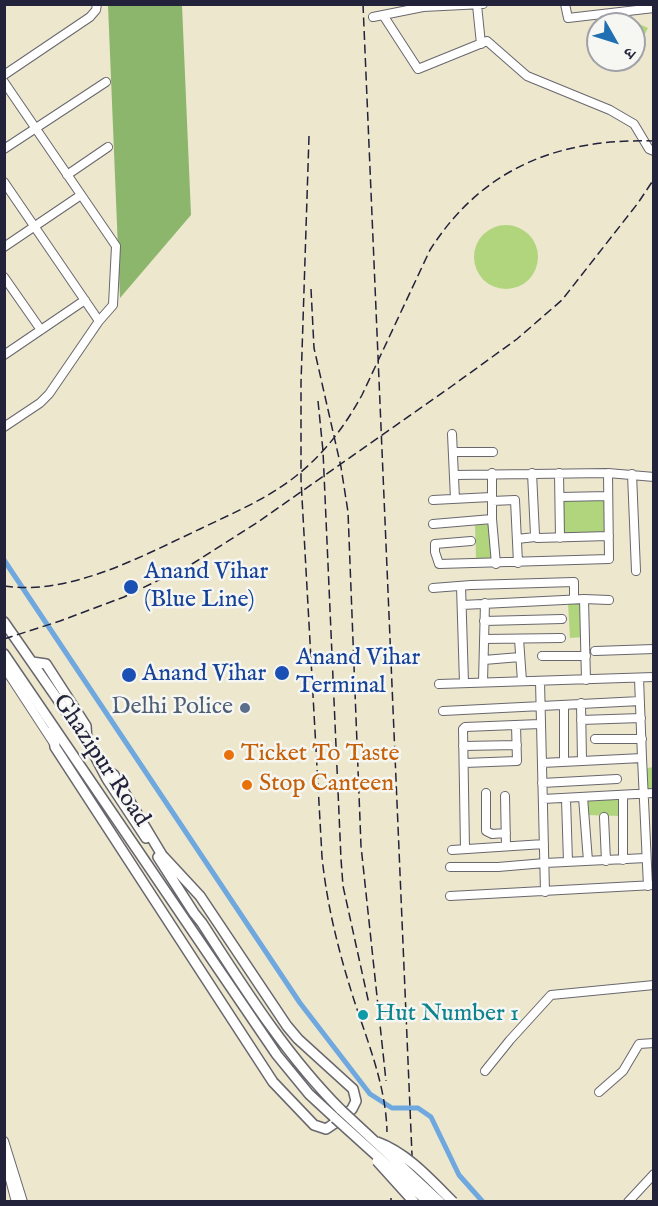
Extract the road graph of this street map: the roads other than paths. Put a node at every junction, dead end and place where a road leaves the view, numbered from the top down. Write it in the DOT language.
graph roads {
  1 [pos="97,4"];
  2 [pos="483,4"];
  3 [pos="565,4"];
  4 [pos="458,5"];
  5 [pos="477,5"];
  6 [pos="423,6"];
  7 [pos="654,8"];
  8 [pos="383,15"];
  9 [pos="373,17"];
  10 [pos="481,44"];
  11 [pos="4,75"];
  12 [pos="4,82"];
  13 [pos="106,82"];
  14 [pos="36,128"];
  15 [pos="108,147"];
  16 [pos="4,149"];
  17 [pos="654,151"];
  18 [pos="67,175"];
  19 [pos="4,182"];
  20 [pos="81,195"];
  21 [pos="35,227"];
  22 [pos="4,247"];
  23 [pos="4,277"];
  24 [pos="85,300"];
  25 [pos="99,321"];
  26 [pos="41,330"];
  27 [pos="4,355"];
  28 [pos="4,427"];
  29 [pos="452,434"];
  30 [pos="453,452"];
  31 [pos="493,452"];
  32 [pos="492,473"];
  33 [pos="532,473"];
  34 [pos="560,473"];
  35 [pos="608,473"];
  36 [pos="632,474"];
  37 [pos="455,475"];
  38 [pos="654,477"];
  39 [pos="608,496"];
  40 [pos="560,497"];
  41 [pos="455,499"];
  42 [pos="492,499"];
  43 [pos="434,500"];
  44 [pos="492,519"];
  45 [pos="433,524"];
  46 [pos="609,536"];
  47 [pos="536,537"];
  48 [pos="560,538"];
  49 [pos="517,539"];
  50 [pos="471,542"];
  51 [pos="518,563"];
  52 [pos="496,564"];
  53 [pos="636,571"];
  54 [pos="461,586"];
  55 [pos="433,588"];
  56 [pos="574,599"];
  57 [pos="584,599"];
  58 [pos="609,600"];
  59 [pos="485,603"];
  60 [pos="462,605"];
  61 [pos="562,619"];
  62 [pos="484,621"];
  63 [pos="4,622"];
  64 [pos="561,638"];
  65 [pos="484,639"];
  66 [pos="519,639"];
  67 [pos="654,649"];
  68 [pos="595,651"];
  69 [pos="4,654"];
  70 [pos="542,656"];
  71 [pos="586,656"];
  72 [pos="520,657"];
  73 [pos="483,660"];
  74 [pos="4,667"];
  75 [pos="654,677"];
  76 [pos="639,678"];
  77 [pos="586,680"];
  78 [pos="522,681"];
  79 [pos="540,681"];
  80 [pos="483,682"];
  81 [pos="464,683"];
  82 [pos="439,684"];
  83 [pos="640,701"];
  84 [pos="581,703"];
  85 [pos="540,705"];
  86 [pos="564,705"];
  87 [pos="443,711"];
  88 [pos="641,718"];
  89 [pos="581,720"];
  90 [pos="540,724"];
  91 [pos="516,725"];
  92 [pos="53,726"];
  93 [pos="595,739"];
  94 [pos="642,739"];
  95 [pos="517,745"];
  96 [pos="463,746"];
  97 [pos="56,747"];
  98 [pos="642,758"];
  99 [pos="582,761"];
  100 [pos="564,762"];
  101 [pos="464,763"];
  102 [pos="542,763"];
  103 [pos="101,766"];
  104 [pos="616,779"];
  105 [pos="542,783"];
  106 [pos="486,793"];
  107 [pos="654,793"];
  108 [pos="643,794"];
  109 [pos="623,795"];
  110 [pos="505,796"];
  111 [pos="583,797"];
  112 [pos="543,799"];
  113 [pos="566,799"];
  114 [pos="604,817"];
  115 [pos="506,833"];
  116 [pos="544,844"];
  117 [pos="506,846"];
  118 [pos="465,849"];
  119 [pos="452,850"];
  120 [pos="646,858"];
  121 [pos="623,860"];
  122 [pos="588,861"];
  123 [pos="606,861"];
  124 [pos="568,862"];
  125 [pos="545,863"];
  126 [pos="450,867"];
  127 [pos="188,882"];
  128 [pos="651,885"];
  129 [pos="163,890"];
  130 [pos="545,892"];
  131 [pos="450,896"];
  132 [pos="152,897"];
  133 [pos="202,923"];
  134 [pos="654,985"];
  135 [pos="654,1043"];
  136 [pos="485,1071"];
  137 [pos="599,1092"];
  138 [pos="4,1141"];
  139 [pos="370,1143"];
  140 [pos="4,1157"];
  141 [pos="653,1175"];
  142 [pos="19,1198"];
  143 [pos="632,1200"];
  144 [pos="414,1202"];
  145 [pos="428,1202"];
  146 [pos="440,1202"];
  147 [pos="453,1202"];
  1 -- 11 [label="street"];
  2 -- 5 [label="street"];
  3 -- 7 [label="street"];
  4 -- 5 [label="street"];
  4 -- 6 [label="street"];
  5 -- 10 [label="street"];
  6 -- 8 [label="street"];
  8 -- 9 [label="street"];
  8 -- 10 [label="street"];
  10 -- 17 [label="street"];
  12 -- 14 [label="street"];
  13 -- 14 [label="street"];
  14 -- 16 [label="street"];
  14 -- 18 [label="street"];
  15 -- 18 [label="street"];
  18 -- 20 [label="street"];
  19 -- 21 [label="street"];
  20 -- 21 [label="street"];
  20 -- 25 [label="street"];
  21 -- 22 [label="street"];
  21 -- 24 [label="street"];
  23 -- 26 [label="street"];
  24 -- 25 [label="street"];
  24 -- 26 [label="street"];
  25 -- 28 [label="street"];
  26 -- 27 [label="street"];
  29 -- 30 [label="street"];
  30 -- 31 [label="street"];
  30 -- 37 [label="street"];
  32 -- 33 [label="street"];
  32 -- 37 [label="street"];
  32 -- 42 [label="street"];
  33 -- 34 [label="street"];
  33 -- 47 [label="street"];
  34 -- 35 [label="street"];
  34 -- 40 [label="street"];
  35 -- 36 [label="street"];
  35 -- 39 [label="street"];
  36 -- 38 [label="street"];
  36 -- 53 [label="street"];
  37 -- 41 [label="street"];
  39 -- 40 [label="street"];
  39 -- 46 [label="street"];
  40 -- 48 [label="street"];
  41 -- 42 [label="street"];
  41 -- 43 [label="street"];
  42 -- 44 [label="street"];
  42 -- 49 [label="street"];
  44 -- 45 [label="street"];
  44 -- 52 [label="street"];
  46 -- 48 [label="street"];
  46 -- 51 [label="street"];
  47 -- 48 [label="street"];
  47 -- 49 [label="street"];
  49 -- 51 [label="street"];
  50 -- 52 [label="street"];
  51 -- 52 [label="street"];
  54 -- 55 [label="street"];
  54 -- 56 [label="street"];
  54 -- 60 [label="street"];
  56 -- 57 [label="street"];
  56 -- 59 [label="street"];
  57 -- 58 [label="street"];
  57 -- 71 [label="street"];
  59 -- 60 [label="street"];
  59 -- 62 [label="street"];
  60 -- 81 [label="street"];
  61 -- 62 [label="street"];
  62 -- 65 [label="street"];
  63 -- 103 [label="main road, Ghazipur Road"];
  64 -- 66 [label="street"];
  65 -- 66 [label="street"];
  65 -- 73 [label="street"];
  66 -- 72 [label="street"];
  67 -- 68 [label="street"];
  69 -- 92 [label="main road, Ghazipur Road"];
  70 -- 71 [label="street"];
  71 -- 77 [label="street"];
  72 -- 73 [label="street"];
  72 -- 78 [label="street"];
  73 -- 80 [label="street"];
  74 -- 97 [label="street"];
  75 -- 76 [label="street"];
  76 -- 77 [label="street"];
  76 -- 83 [label="street"];
  77 -- 79 [label="street"];
  78 -- 79 [label="street"];
  78 -- 80 [label="street"];
  79 -- 85 [label="street"];
  80 -- 81 [label="street"];
  81 -- 82 [label="street"];
  83 -- 84 [label="street"];
  83 -- 88 [label="street"];
  84 -- 86 [label="street"];
  84 -- 89 [label="street"];
  85 -- 86 [label="street"];
  85 -- 87 [label="street"];
  85 -- 90 [label="street"];
  86 -- 100 [label="street"];
  88 -- 89 [label="street"];
  88 -- 94 [label="street"];
  89 -- 99 [label="street"];
  90 -- 91 [label="street"];
  90 -- 102 [label="street"];
  91 -- 95 [label="street"];
  91 -- 96 [label="street"];
  92 -- 97 [label="main road"];
  92 -- 129 [label="main road, Ghazipur Road"];
  93 -- 94 [label="street"];
  94 -- 98 [label="street"];
  95 -- 96 [label="street"];
  95 -- 101 [label="street"];
  96 -- 101 [label="street"];
  97 -- 132 [label="main road"];
  98 -- 99 [label="street"];
  98 -- 108 [label="street"];
  99 -- 100 [label="street"];
  100 -- 102 [label="street"];
  101 -- 118 [label="street"];
  102 -- 105 [label="street"];
  103 -- 127 [label="main road"];
  103 -- 133 [label="main road, Ghazipur Road"];
  104 -- 105 [label="street"];
  105 -- 112 [label="street"];
  106 -- 115 [label="street"];
  107 -- 108 [label="street"];
  108 -- 109 [label="street"];
  108 -- 120 [label="street"];
  109 -- 111 [label="street"];
  109 -- 121 [label="street"];
  110 -- 115 [label="street"];
  111 -- 113 [label="street"];
  111 -- 122 [label="street"];
  112 -- 113 [label="street"];
  112 -- 116 [label="street"];
  113 -- 124 [label="street"];
  114 -- 123 [label="street"];
  115 -- 117 [label="street"];
  116 -- 117 [label="street"];
  116 -- 125 [label="street"];
  117 -- 118 [label="street"];
  118 -- 119 [label="street"];
  120 -- 121 [label="street"];
  120 -- 128 [label="street"];
  121 -- 123 [label="street"];
  122 -- 123 [label="street"];
  122 -- 124 [label="street"];
  124 -- 125 [label="street"];
  125 -- 126 [label="street"];
  125 -- 130 [label="street"];
  127 -- 132 [label="main road"];
  127 -- 133 [label="main road"];
  128 -- 130 [label="street"];
  129 -- 132 [label="main road"];
  129 -- 139 [label="main road, Ghazipur Road, bridge"];
  130 -- 131 [label="street"];
  133 -- 139 [label="main road, Ghazipur Road, bridge"];
  134 -- 136 [label="street"];
  135 -- 137 [label="street"];
  138 -- 142 [label="street"];
  139 -- 144 [label="main road, bridge"];
  139 -- 145 [label="main road, bridge"];
  139 -- 146 [label="main road, bridge"];
  139 -- 147 [label="main road, bridge"];
  140 -- 142 [label="street"];
  141 -- 143 [label="street"];
}
